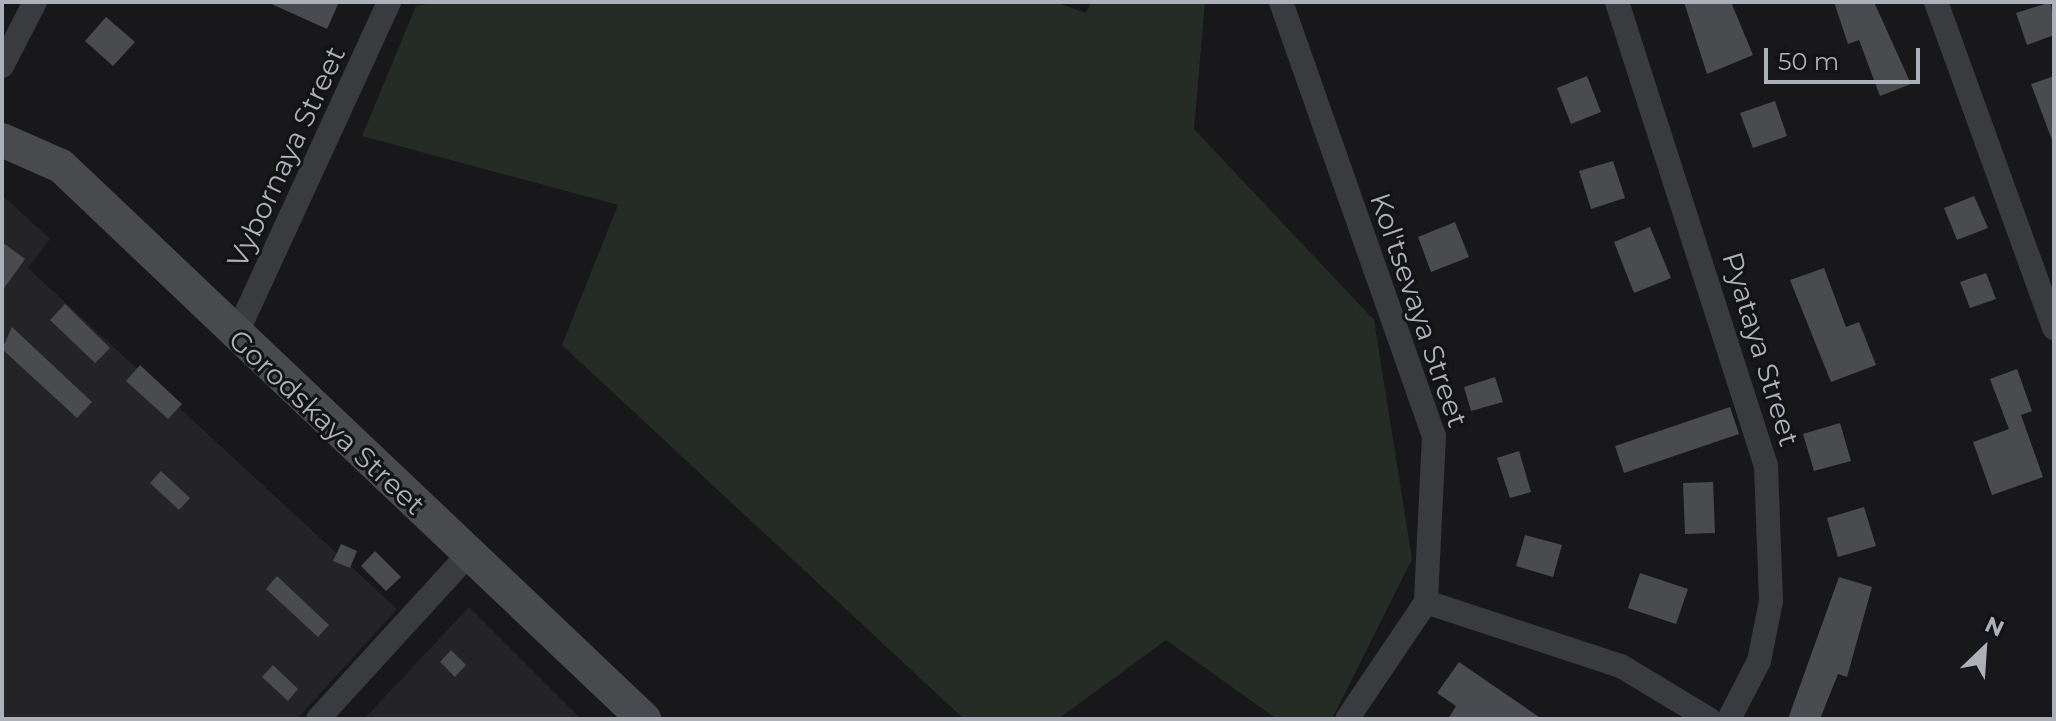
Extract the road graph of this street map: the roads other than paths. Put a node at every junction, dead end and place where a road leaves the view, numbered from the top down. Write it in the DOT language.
graph roads {
  1 [pos="35,2"];
  2 [pos="389,2"];
  3 [pos="1281,2"];
  4 [pos="1617,2"];
  5 [pos="1936,2"];
  6 [pos="2,66"];
  7 [pos="2,140"];
  8 [pos="2054,328"];
  9 [pos="236,335"];
  10 [pos="468,555"];
  11 [pos="1426,602"];
  12 [pos="318,719"];
  13 [pos="644,719"];
  14 [pos="1347,719"];
  15 [pos="1709,719"];
  16 [pos="1729,719"];
  1 -- 6 [label="street"];
  2 -- 9 [label="street, Vybornaya Street"];
  3 -- 11 [label="street, Kol'tsevaya Street"];
  4 -- 16 [label="street, Pyataya Street"];
  5 -- 8 [label="street"];
  7 -- 9 [label="street, Gorodskaya Street"];
  9 -- 10 [label="street, Gorodskaya Street"];
  10 -- 12 [label="street"];
  10 -- 13 [label="street, Gorodskaya Street"];
  11 -- 14 [label="street"];
  11 -- 15 [label="street"];
}
